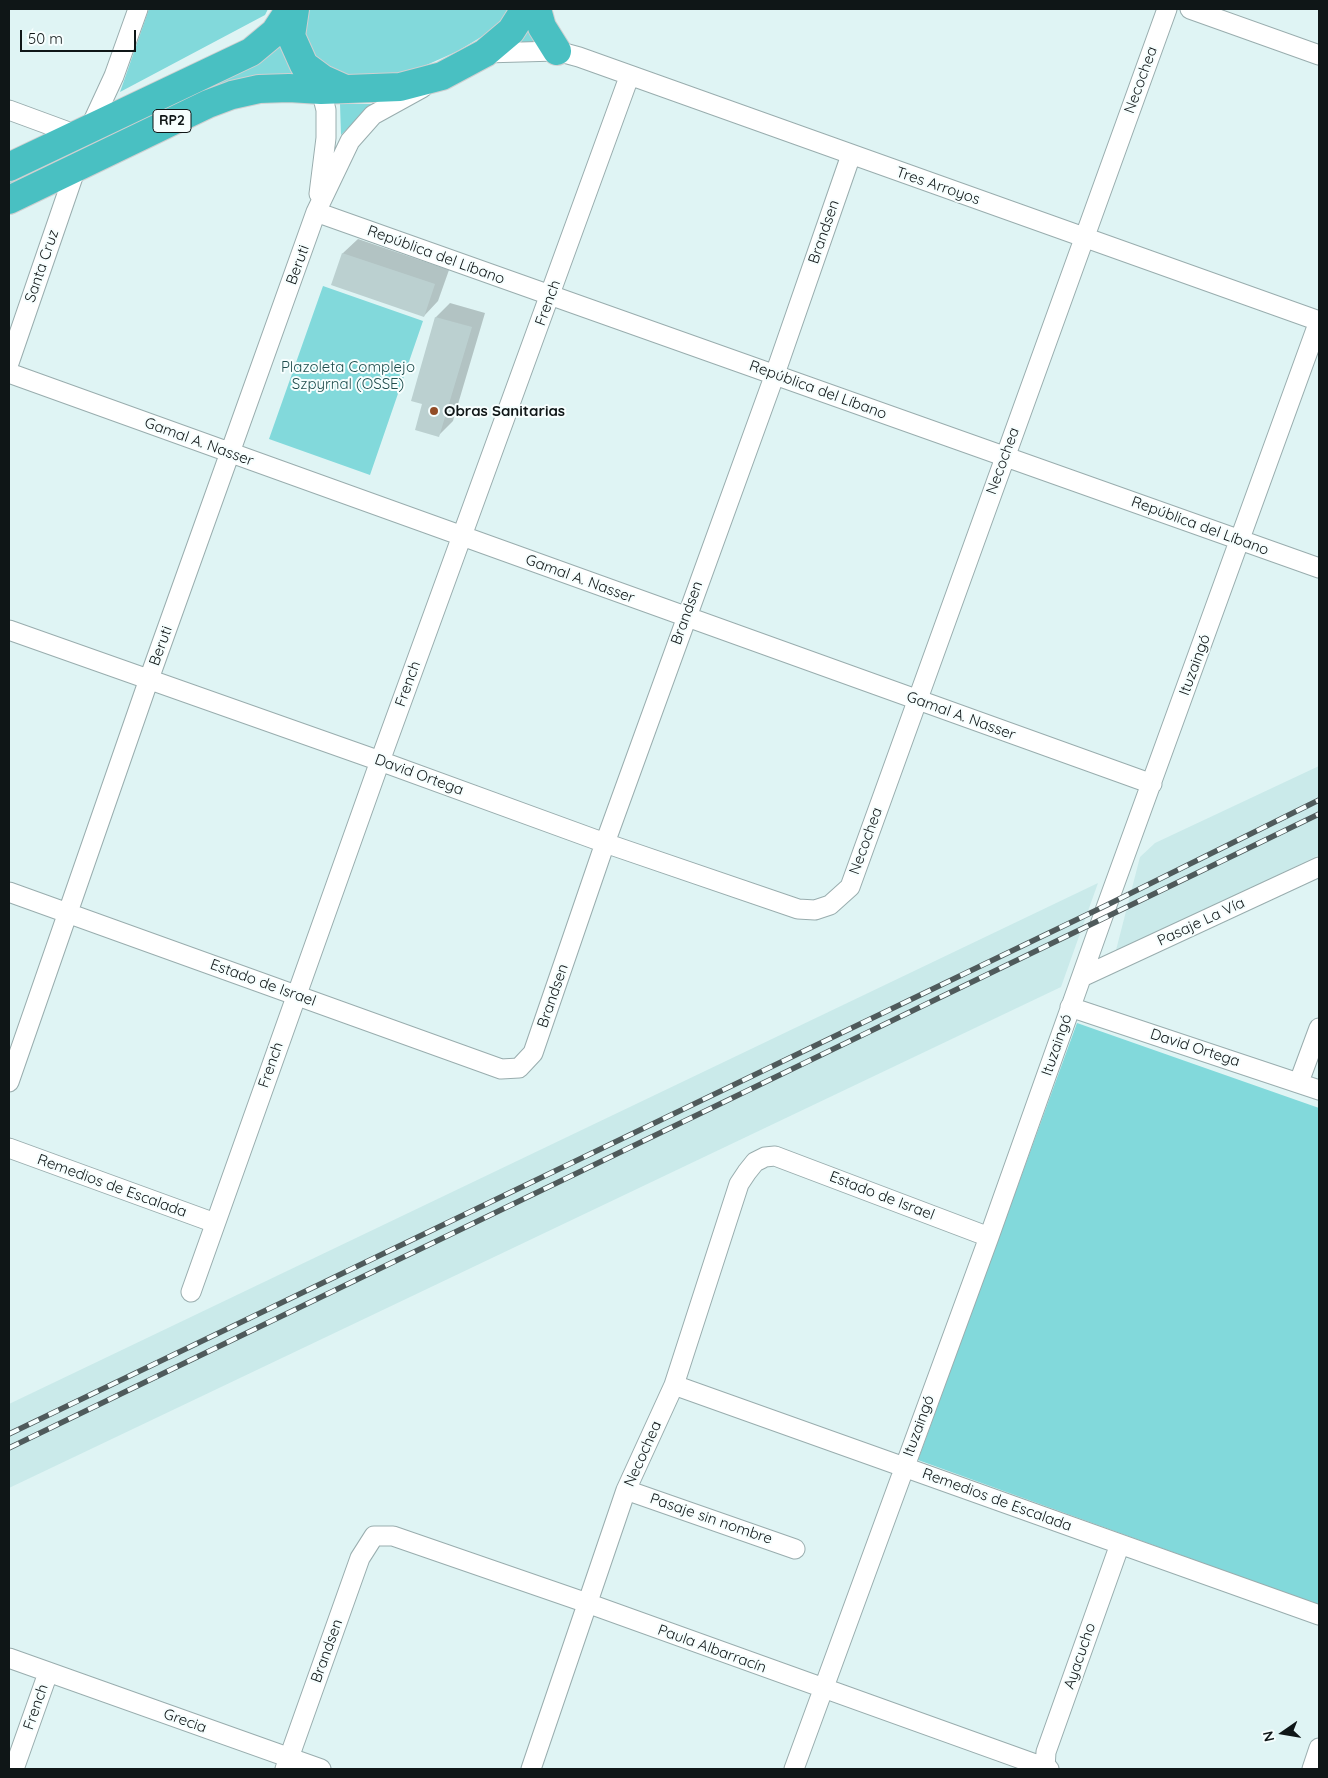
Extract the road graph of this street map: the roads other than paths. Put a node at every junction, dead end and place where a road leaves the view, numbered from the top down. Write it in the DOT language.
graph roads {
  1 [pos="138,9"];
  2 [pos="525,9"];
  3 [pos="537,9"];
  4 [pos="1166,9"];
  5 [pos="1190,9"];
  6 [pos="290,15"];
  7 [pos="557,51"];
  8 [pos="485,53"];
  9 [pos="1319,55"];
  10 [pos="442,76"];
  11 [pos="629,77"];
  12 [pos="334,89"];
  13 [pos="9,110"];
  14 [pos="83,133"];
  15 [pos="851,155"];
  16 [pos="9,167"];
  17 [pos="76,168"];
  18 [pos="9,200"];
  19 [pos="316,212"];
  20 [pos="1084,238"];
  21 [pos="550,296"];
  22 [pos="1319,321"];
  23 [pos="9,364"];
  24 [pos="9,373"];
  25 [pos="775,374"];
  26 [pos="230,453"];
  27 [pos="1005,456"];
  28 [pos="463,537"];
  29 [pos="1240,540"];
  30 [pos="1319,568"];
  31 [pos="686,617"];
  32 [pos="9,630"];
  33 [pos="149,679"];
  34 [pos="916,700"];
  35 [pos="380,761"];
  36 [pos="1152,784"];
  37 [pos="605,844"];
  38 [pos="1319,867"];
  39 [pos="9,892"];
  40 [pos="830,905"];
  41 [pos="68,913"];
  42 [pos="1082,977"];
  43 [pos="296,995"];
  44 [pos="1070,1007"];
  45 [pos="1319,1028"];
  46 [pos="519,1068"];
  47 [pos="9,1082"];
  48 [pos="1299,1082"];
  49 [pos="1319,1090"];
  50 [pos="9,1148"];
  51 [pos="775,1156"];
  52 [pos="216,1223"];
  53 [pos="989,1237"];
  54 [pos="191,1292"];
  55 [pos="674,1385"];
  56 [pos="904,1467"];
  57 [pos="626,1490"];
  58 [pos="374,1536"];
  59 [pos="1120,1544"];
  60 [pos="795,1549"];
  61 [pos="587,1603"];
  62 [pos="1319,1615"];
  63 [pos="9,1658"];
  64 [pos="48,1673"];
  65 [pos="823,1689"];
  66 [pos="1319,1748"];
  67 [pos="287,1764"];
  68 [pos="14,1769"];
  69 [pos="321,1769"];
  70 [pos="531,1769"];
  71 [pos="794,1769"];
  72 [pos="1046,1769"];
  73 [pos="1312,1769"];
  1 -- 14 [label="street"];
  2 -- 8 [label="highway, RP2"];
  3 -- 7 [label="highway"];
  4 -- 20 [label="street, Necochea"];
  5 -- 9 [label="street"];
  6 -- 12 [label="highway, RP2"];
  6 -- 14 [label="highway, RP2"];
  7 -- 8 [label="street"];
  7 -- 11 [label="street, Tres Arroyos"];
  8 -- 10 [label="highway, RP2"];
  10 -- 12 [label="highway, RP2"];
  10 -- 19 [label="street, Beruti"];
  11 -- 15 [label="street, Tres Arroyos"];
  11 -- 21 [label="street, French"];
  12 -- 17 [label="highway, RP2"];
  12 -- 19 [label="street, Beruti"];
  13 -- 14 [label="street"];
  14 -- 16 [label="highway, RP2"];
  15 -- 20 [label="street, Tres Arroyos"];
  15 -- 25 [label="street, Brandsen"];
  17 -- 18 [label="highway, RP2"];
  17 -- 23 [label="street, Santa Cruz"];
  19 -- 21 [label="street, República del Líbano"];
  19 -- 26 [label="street, Beruti"];
  20 -- 22 [label="street, Tres Arroyos"];
  20 -- 27 [label="street, Necochea"];
  21 -- 25 [label="street, República del Líbano"];
  21 -- 28 [label="street, French"];
  22 -- 29 [label="street, Ituzaingó"];
  24 -- 26 [label="street, Gamal A. Nasser"];
  25 -- 27 [label="street, República del Líbano"];
  25 -- 31 [label="street, Brandsen"];
  26 -- 28 [label="street, Gamal A. Nasser"];
  26 -- 33 [label="street, Beruti"];
  27 -- 29 [label="street, República del Líbano"];
  27 -- 34 [label="street, Necochea"];
  28 -- 31 [label="street, Gamal A. Nasser"];
  28 -- 35 [label="street, French"];
  29 -- 30 [label="street, República del Líbano"];
  29 -- 36 [label="street, Ituzaingó"];
  31 -- 34 [label="street, Gamal A. Nasser"];
  31 -- 37 [label="street, Brandsen"];
  32 -- 33 [label="street, David Ortega"];
  33 -- 35 [label="street, David Ortega"];
  33 -- 41 [label="street, Beruti"];
  34 -- 36 [label="street, Gamal A. Nasser"];
  34 -- 40 [label="street, Necochea"];
  35 -- 37 [label="street, David Ortega"];
  35 -- 43 [label="street, French"];
  36 -- 42 [label="street, Ituzaingó"];
  37 -- 40 [label="street, David Ortega"];
  37 -- 46 [label="street, Brandsen"];
  38 -- 42 [label="street, Pasaje La Vía"];
  39 -- 41 [label="street, Estado de Israel"];
  41 -- 43 [label="street, Estado de Israel"];
  41 -- 47 [label="street, Beruti"];
  42 -- 44 [label="street, Ituzaingó"];
  43 -- 46 [label="street, Estado de Israel"];
  43 -- 52 [label="street, French"];
  44 -- 48 [label="street, David Ortega"];
  44 -- 53 [label="street, Ituzaingó"];
  45 -- 48 [label="street"];
  48 -- 49 [label="street, David Ortega"];
  50 -- 52 [label="street, Remedios de Escalada"];
  51 -- 53 [label="street, Estado de Israel"];
  51 -- 55 [label="street, Necochea"];
  52 -- 54 [label="street, French"];
  53 -- 56 [label="street, Ituzaingó"];
  55 -- 56 [label="street, Remedios de Escalada"];
  55 -- 57 [label="street, Necochea"];
  56 -- 59 [label="street, Remedios de Escalada"];
  56 -- 65 [label="street, Ituzaingó"];
  57 -- 60 [label="street, Pasaje sin nombre"];
  57 -- 61 [label="street, Necochea"];
  58 -- 61 [label="street, Paula Albarracín"];
  58 -- 67 [label="street, Brandsen"];
  59 -- 62 [label="street, Remedios de Escalada"];
  59 -- 72 [label="street, Ayacucho"];
  61 -- 65 [label="street, Paula Albarracín"];
  61 -- 70 [label="street, Necochea"];
  63 -- 64 [label="street, Grecia"];
  64 -- 67 [label="street, Grecia"];
  64 -- 68 [label="street, French"];
  65 -- 71 [label="street, Ituzaingó"];
  65 -- 72 [label="street, Paula Albarracín"];
  66 -- 73 [label="street"];
  67 -- 69 [label="street, Grecia"];
}
